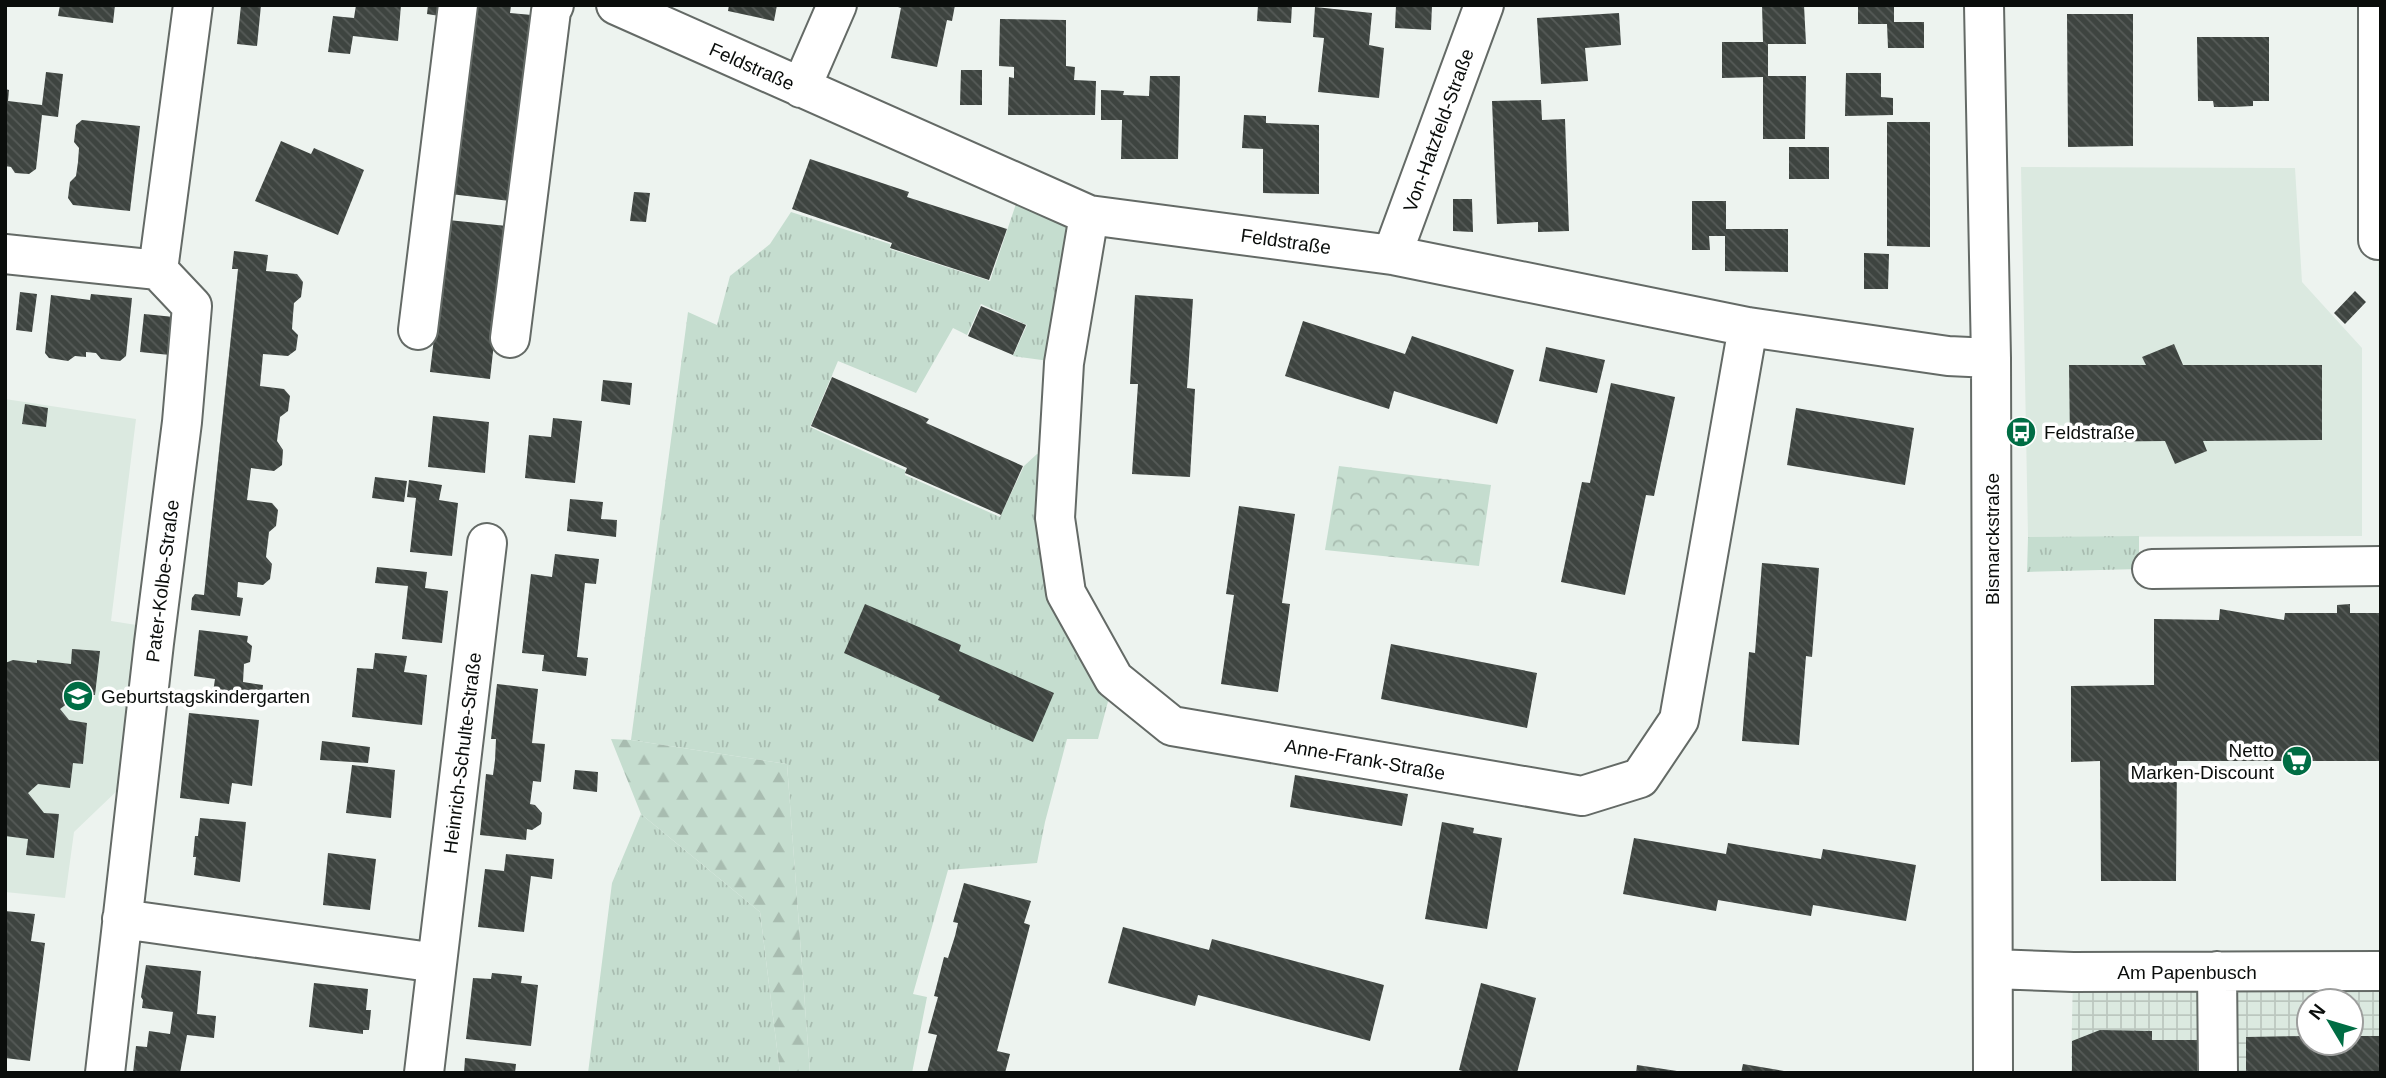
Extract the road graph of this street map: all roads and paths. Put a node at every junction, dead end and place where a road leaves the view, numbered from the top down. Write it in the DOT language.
graph roads {
  1 [pos="193,5"];
  2 [pos="458,5"];
  3 [pos="554,5"];
  4 [pos="616,5"];
  5 [pos="837,5"];
  6 [pos="1485,5"];
  7 [pos="1984,5"];
  8 [pos="2378,5"];
  9 [pos="801,88"];
  10 [pos="1089,215"];
  11 [pos="2378,240"];
  12 [pos="5,254"];
  13 [pos="1392,255"];
  14 [pos="158,270"];
  15 [pos="1748,327"];
  16 [pos="418,330"];
  17 [pos="510,338"];
  18 [pos="1991,358"];
  19 [pos="487,543"];
  20 [pos="2381,566"];
  21 [pos="2152,569"];
  22 [pos="122,919"];
  23 [pos="437,963"];
  24 [pos="1993,970"];
  25 [pos="2217,971"];
  26 [pos="2381,971"];
  27 [pos="105,1073"];
  28 [pos="424,1073"];
  29 [pos="1993,1073"];
  30 [pos="2218,1073"];
  1 -- 14 [label="street"];
  2 -- 16 [label="street"];
  3 -- 17 [label="street"];
  4 -- 9 [label="street, Feldstraße"];
  5 -- 9 [label="street"];
  6 -- 13 [label="street, Von-Hatzfeld-Straße"];
  7 -- 18 [label="street, Bismarckstraße"];
  8 -- 11 [label="street"];
  9 -- 10 [label="street, Feldstraße"];
  10 -- 13 [label="street, Feldstraße"];
  10 -- 15 [label="street, Anne-Frank-Straße"];
  12 -- 14 [label="street"];
  13 -- 15 [label="street, Feldstraße"];
  14 -- 22 [label="street, Pater-Kolbe-Straße"];
  15 -- 18 [label="street, Feldstraße"];
  18 -- 24 [label="street, Bismarckstraße"];
  19 -- 23 [label="street, Heinrich-Schulte-Straße"];
  20 -- 21 [label="street"];
  22 -- 23 [label="street"];
  22 -- 27 [label="street, Pater-Kolbe-Straße"];
  23 -- 28 [label="street, Heinrich-Schulte-Straße"];
  24 -- 25 [label="street, Am Papenbusch"];
  24 -- 29 [label="street, Bismarckstraße"];
  25 -- 26 [label="street, Am Papenbusch"];
  25 -- 30 [label="street"];
}
